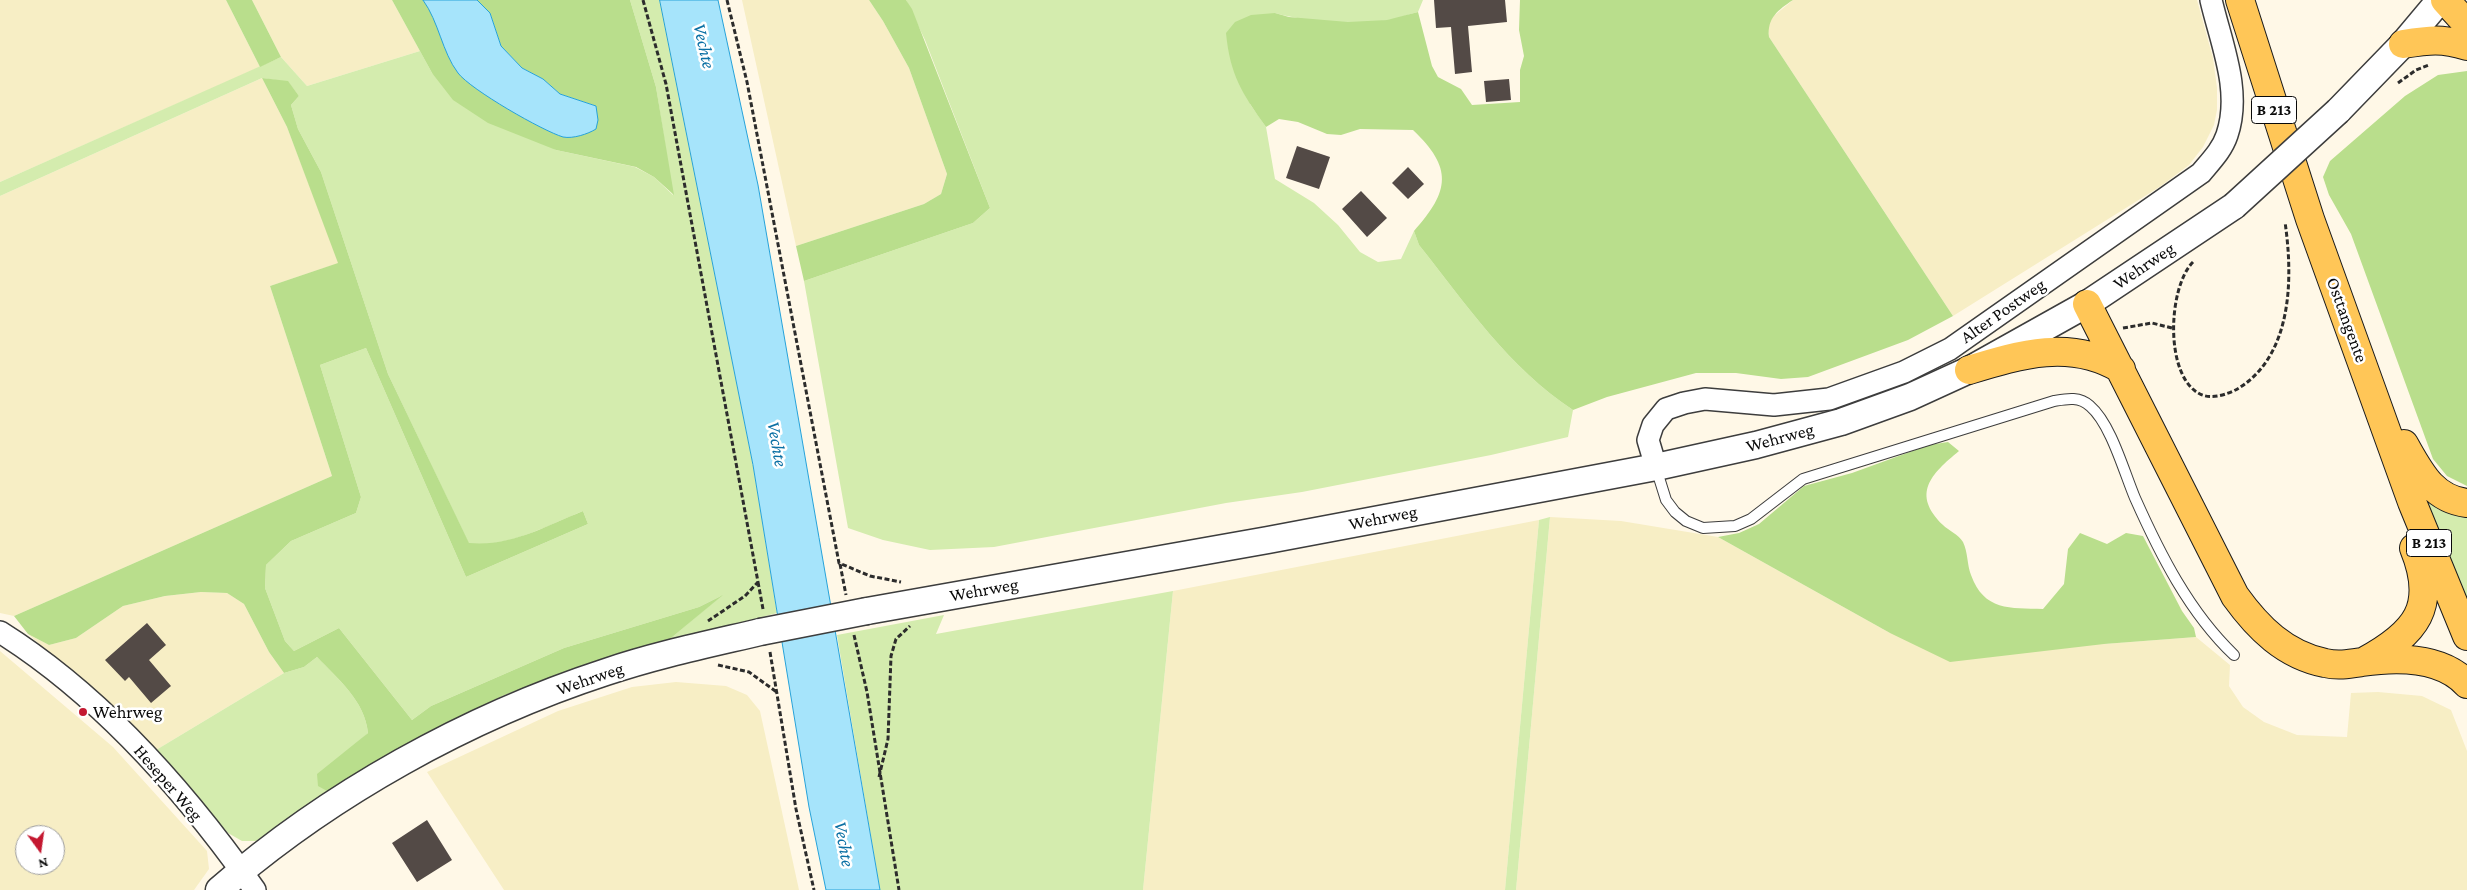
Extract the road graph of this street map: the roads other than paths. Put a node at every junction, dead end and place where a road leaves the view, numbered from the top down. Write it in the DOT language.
graph roads {
  1 [pos="2210,0"];
  2 [pos="2240,0"];
  3 [pos="2440,0"];
  4 [pos="2445,0"];
  5 [pos="2467,24"];
  6 [pos="2403,44"];
  7 [pos="2467,46"];
  8 [pos="2087,304"];
  9 [pos="2121,369"];
  10 [pos="1969,370"];
  11 [pos="2368,378"];
  12 [pos="2392,449"];
  13 [pos="1656,467"];
  14 [pos="2467,503"];
  15 [pos="0,632"];
  16 [pos="2467,636"];
  17 [pos="2234,655"];
  18 [pos="2363,662"];
  19 [pos="2467,684"];
  20 [pos="248,880"];
  21 [pos="219,890"];
  1 -- 13 [label="street, Alter Postweg"];
  2 -- 11 [label="main road, Osttangente / B 213"];
  3 -- 6 [label="street, Wehrweg"];
  4 -- 5 [label="main road"];
  6 -- 7 [label="main road"];
  6 -- 8 [label="street, Wehrweg, bridge"];
  8 -- 9 [label="main road"];
  8 -- 10 [label="street, Wehrweg"];
  9 -- 10 [label="main road"];
  9 -- 18 [label="main road"];
  10 -- 13 [label="street, Wehrweg"];
  11 -- 12 [label="main road, Osttangente / B 213"];
  11 -- 14 [label="main road"];
  12 -- 16 [label="main road, Osttangente / B 213"];
  12 -- 18 [label="main road"];
  13 -- 17 [label="lane"];
  13 -- 20 [label="street, Wehrweg, bridge"];
  15 -- 20 [label="street, Heseper Weg"];
  18 -- 19 [label="main road"];
  20 -- 21 [label="street, Wehrweg"];
}
